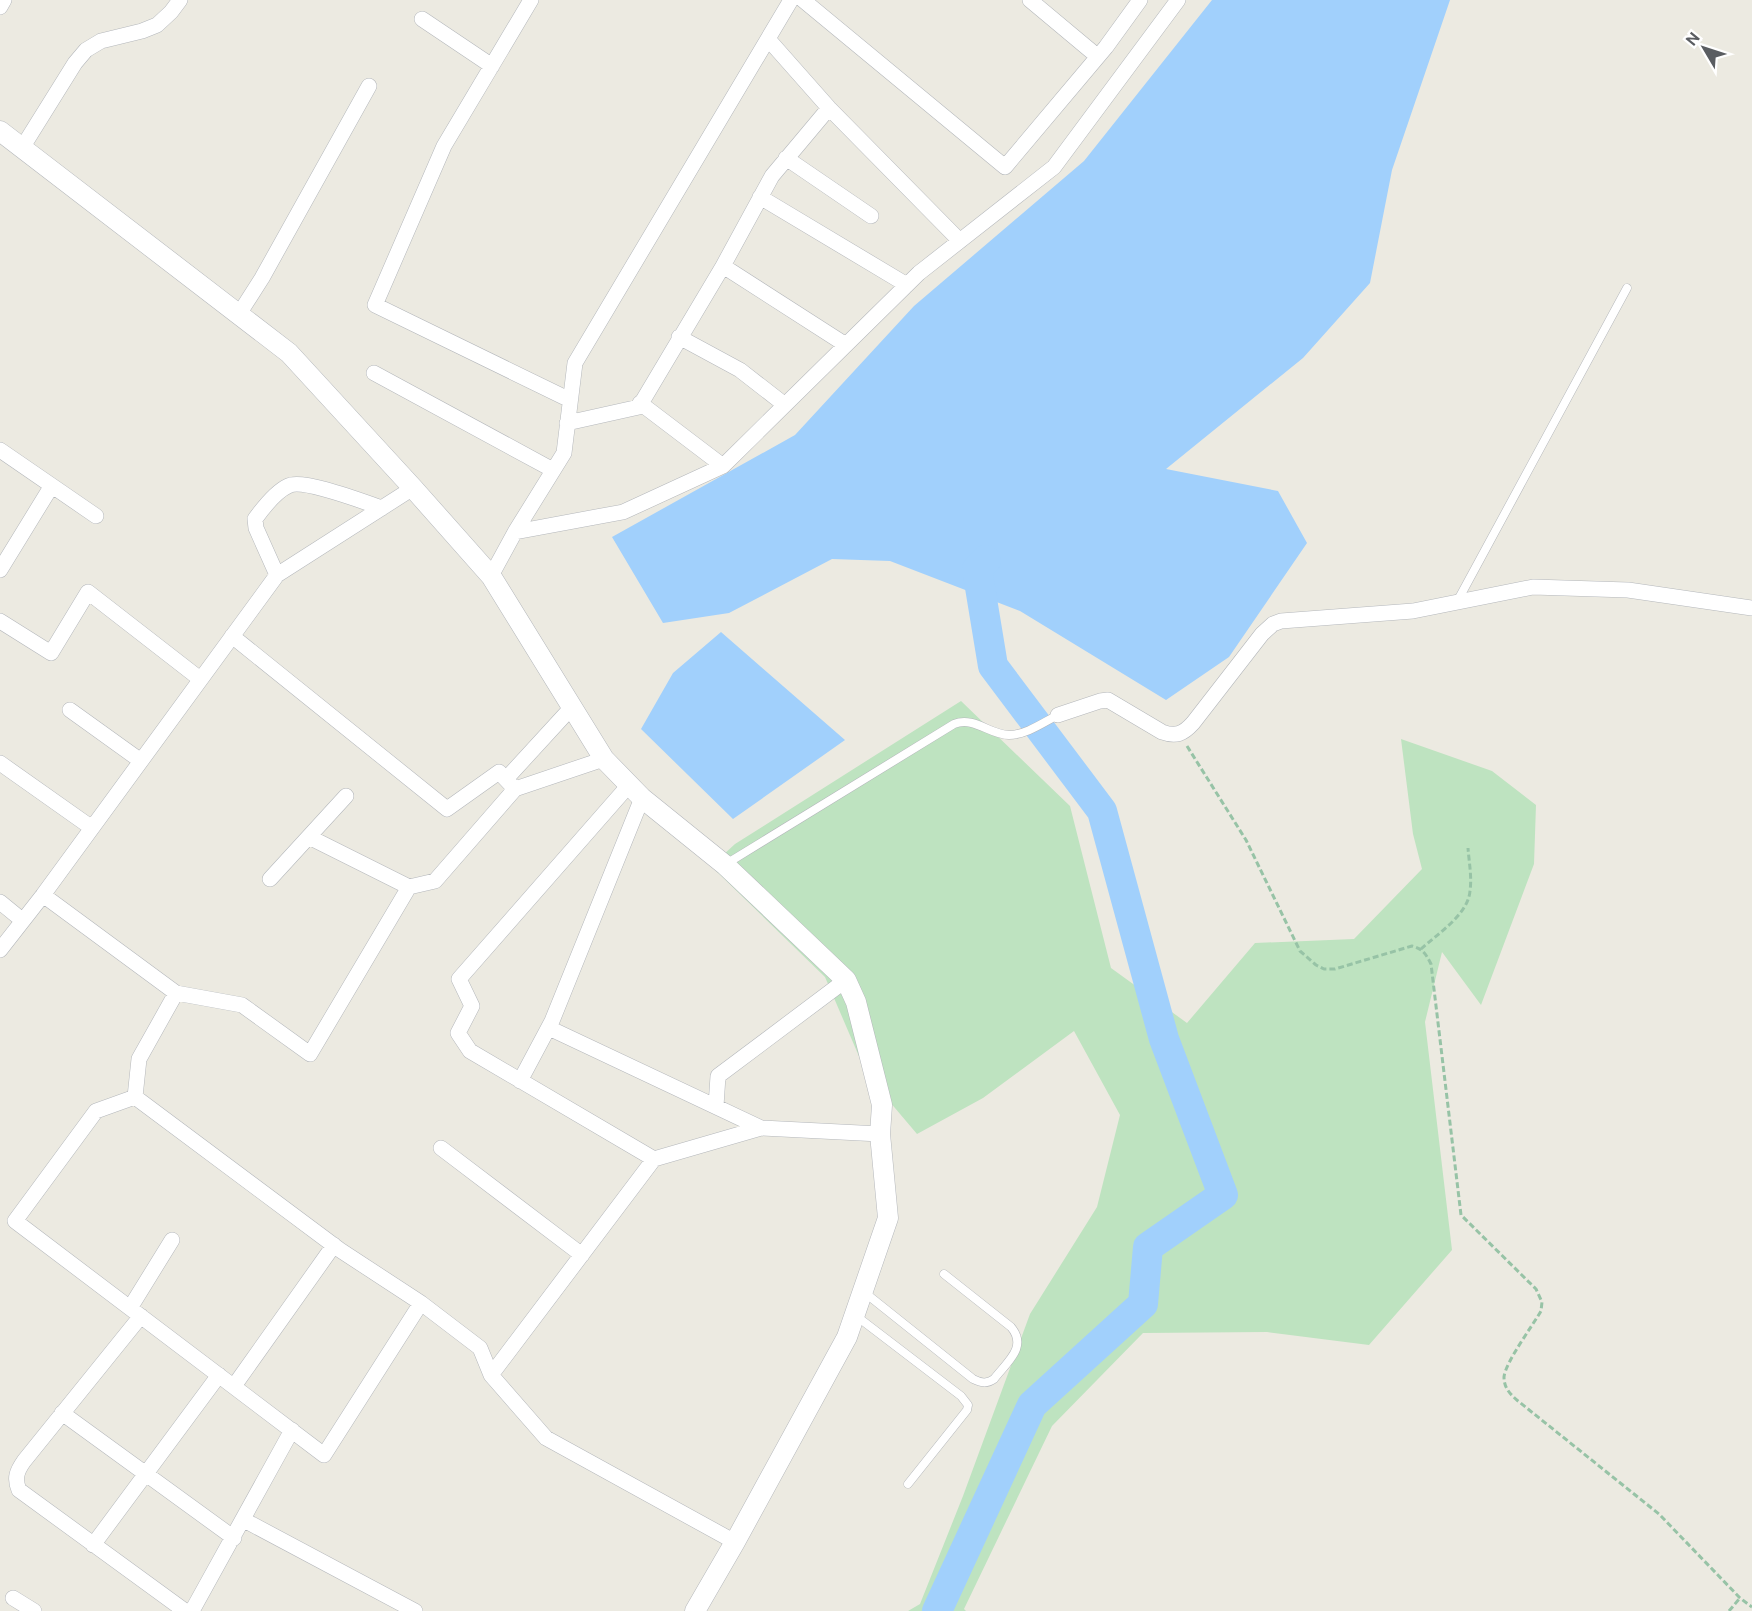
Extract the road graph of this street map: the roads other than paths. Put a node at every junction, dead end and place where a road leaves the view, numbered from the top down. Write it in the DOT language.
graph roads {
  1 [pos="4,0"];
  2 [pos="180,0"];
  3 [pos="531,0"];
  4 [pos="791,0"];
  5 [pos="803,0"];
  6 [pos="1030,0"];
  7 [pos="1140,0"];
  8 [pos="1178,0"];
  9 [pos="0,7"];
  10 [pos="422,19"];
  11 [pos="768,39"];
  12 [pos="1097,57"];
  13 [pos="492,66"];
  14 [pos="369,86"];
  15 [pos="829,108"];
  16 [pos="0,131"];
  17 [pos="22,148"];
  18 [pos="786,158"];
  19 [pos="760,197"];
  20 [pos="871,216"];
  21 [pos="960,241"];
  22 [pos="723,266"];
  23 [pos="907,285"];
  24 [pos="1627,288"];
  25 [pos="239,314"];
  26 [pos="679,338"];
  27 [pos="846,345"];
  28 [pos="374,373"];
  29 [pos="570,400"];
  30 [pos="640,403"];
  31 [pos="785,405"];
  32 [pos="567,423"];
  33 [pos="0,450"];
  34 [pos="723,466"];
  35 [pos="553,470"];
  36 [pos="51,487"];
  37 [pos="413,488"];
  38 [pos="382,508"];
  39 [pos="96,516"];
  40 [pos="514,532"];
  41 [pos="0,570"];
  42 [pos="278,575"];
  43 [pos="491,576"];
  44 [pos="1457,602"];
  45 [pos="1752,608"];
  46 [pos="0,621"];
  47 [pos="232,636"];
  48 [pos="200,679"];
  49 [pos="572,707"];
  50 [pos="70,710"];
  51 [pos="1058,715"];
  52 [pos="603,759"];
  53 [pos="141,761"];
  54 [pos="0,762"];
  55 [pos="510,784"];
  56 [pos="635,792"];
  57 [pos="346,796"];
  58 [pos="92,828"];
  59 [pos="309,837"];
  60 [pos="725,865"];
  61 [pos="270,879"];
  62 [pos="409,887"];
  63 [pos="42,895"];
  64 [pos="0,902"];
  65 [pos="22,920"];
  66 [pos="0,950"];
  67 [pos="846,980"];
  68 [pos="176,993"];
  69 [pos="549,1028"];
  70 [pos="520,1081"];
  71 [pos="135,1097"];
  72 [pos="716,1106"];
  73 [pos="761,1128"];
  74 [pos="880,1134"];
  75 [pos="441,1148"];
  76 [pos="654,1159"];
  77 [pos="172,1240"];
  78 [pos="333,1245"];
  79 [pos="582,1254"];
  80 [pos="944,1274"];
  81 [pos="863,1291"];
  82 [pos="421,1303"];
  83 [pos="135,1312"];
  84 [pos="854,1315"];
  85 [pos="491,1374"];
  86 [pos="219,1375"];
  87 [pos="234,1386"];
  88 [pos="62,1413"];
  89 [pos="292,1430"];
  90 [pos="145,1474"];
  91 [pos="908,1484"];
  92 [pos="244,1520"];
  93 [pos="234,1538"];
  94 [pos="735,1542"];
  95 [pos="93,1545"];
  96 [pos="13,1598"];
  97 [pos="34,1611"];
  98 [pos="185,1611"];
  99 [pos="192,1611"];
  100 [pos="415,1611"];
  101 [pos="694,1611"];
  1 -- 9 [label="street"];
  2 -- 17 [label="street"];
  3 -- 13 [label="street"];
  4 -- 11 [label="street"];
  5 -- 12 [label="street"];
  6 -- 12 [label="street"];
  7 -- 12 [label="street"];
  8 -- 21 [label="street"];
  10 -- 13 [label="street"];
  11 -- 15 [label="street"];
  11 -- 29 [label="street"];
  13 -- 29 [label="street"];
  14 -- 25 [label="street"];
  15 -- 18 [label="street"];
  15 -- 21 [label="street"];
  16 -- 17 [label="street"];
  17 -- 25 [label="street"];
  18 -- 19 [label="street"];
  18 -- 20 [label="street"];
  19 -- 22 [label="street"];
  19 -- 23 [label="street"];
  21 -- 23 [label="street"];
  22 -- 26 [label="street"];
  22 -- 27 [label="street"];
  23 -- 27 [label="street"];
  24 -- 44 [label="lane"];
  25 -- 37 [label="street"];
  26 -- 30 [label="street"];
  26 -- 31 [label="street"];
  27 -- 31 [label="street"];
  28 -- 35 [label="street"];
  29 -- 32 [label="street"];
  30 -- 32 [label="street"];
  30 -- 34 [label="street"];
  31 -- 34 [label="street"];
  32 -- 35 [label="street"];
  33 -- 36 [label="street"];
  34 -- 40 [label="street"];
  35 -- 40 [label="street"];
  36 -- 39 [label="street"];
  36 -- 41 [label="street"];
  37 -- 38 [label="street"];
  37 -- 43 [label="street"];
  38 -- 42 [label="street"];
  38 -- 42 [label="street"];
  40 -- 43 [label="street"];
  42 -- 47 [label="street"];
  43 -- 49 [label="street"];
  44 -- 45 [label="street"];
  44 -- 51 [label="street"];
  46 -- 48 [label="street"];
  47 -- 48 [label="street"];
  47 -- 55 [label="street"];
  48 -- 53 [label="street"];
  49 -- 52 [label="street"];
  49 -- 55 [label="street"];
  50 -- 53 [label="street"];
  51 -- 60 [label="lane"];
  52 -- 55 [label="street"];
  52 -- 56 [label="street"];
  53 -- 58 [label="street"];
  54 -- 58 [label="street"];
  55 -- 62 [label="street"];
  56 -- 60 [label="street"];
  56 -- 69 [label="street"];
  56 -- 70 [label="street"];
  57 -- 59 [label="street"];
  58 -- 63 [label="street"];
  59 -- 61 [label="street"];
  59 -- 62 [label="street"];
  60 -- 67 [label="street"];
  62 -- 68 [label="street"];
  63 -- 65 [label="street"];
  63 -- 68 [label="street"];
  64 -- 65 [label="street"];
  65 -- 66 [label="street"];
  67 -- 72 [label="street"];
  67 -- 74 [label="street"];
  68 -- 71 [label="street"];
  69 -- 70 [label="street"];
  69 -- 72 [label="street"];
  70 -- 76 [label="street"];
  71 -- 78 [label="street"];
  71 -- 83 [label="street"];
  72 -- 73 [label="street"];
  73 -- 74 [label="street"];
  73 -- 76 [label="street"];
  74 -- 81 [label="street"];
  75 -- 79 [label="street"];
  76 -- 79 [label="street"];
  77 -- 83 [label="street"];
  78 -- 82 [label="street"];
  78 -- 87 [label="street"];
  79 -- 85 [label="street"];
  80 -- 81 [label="lane"];
  81 -- 84 [label="street"];
  82 -- 85 [label="street"];
  82 -- 89 [label="street"];
  83 -- 86 [label="street"];
  83 -- 88 [label="street"];
  84 -- 91 [label="lane"];
  84 -- 94 [label="street"];
  85 -- 94 [label="street"];
  86 -- 87 [label="street"];
  86 -- 90 [label="street"];
  87 -- 89 [label="street"];
  88 -- 90 [label="street"];
  88 -- 95 [label="street"];
  89 -- 92 [label="street"];
  90 -- 93 [label="street"];
  90 -- 95 [label="street"];
  92 -- 93 [label="street"];
  92 -- 100 [label="street"];
  93 -- 99 [label="street"];
  94 -- 101 [label="street"];
  95 -- 98 [label="street"];
  96 -- 97 [label="street"];
}
